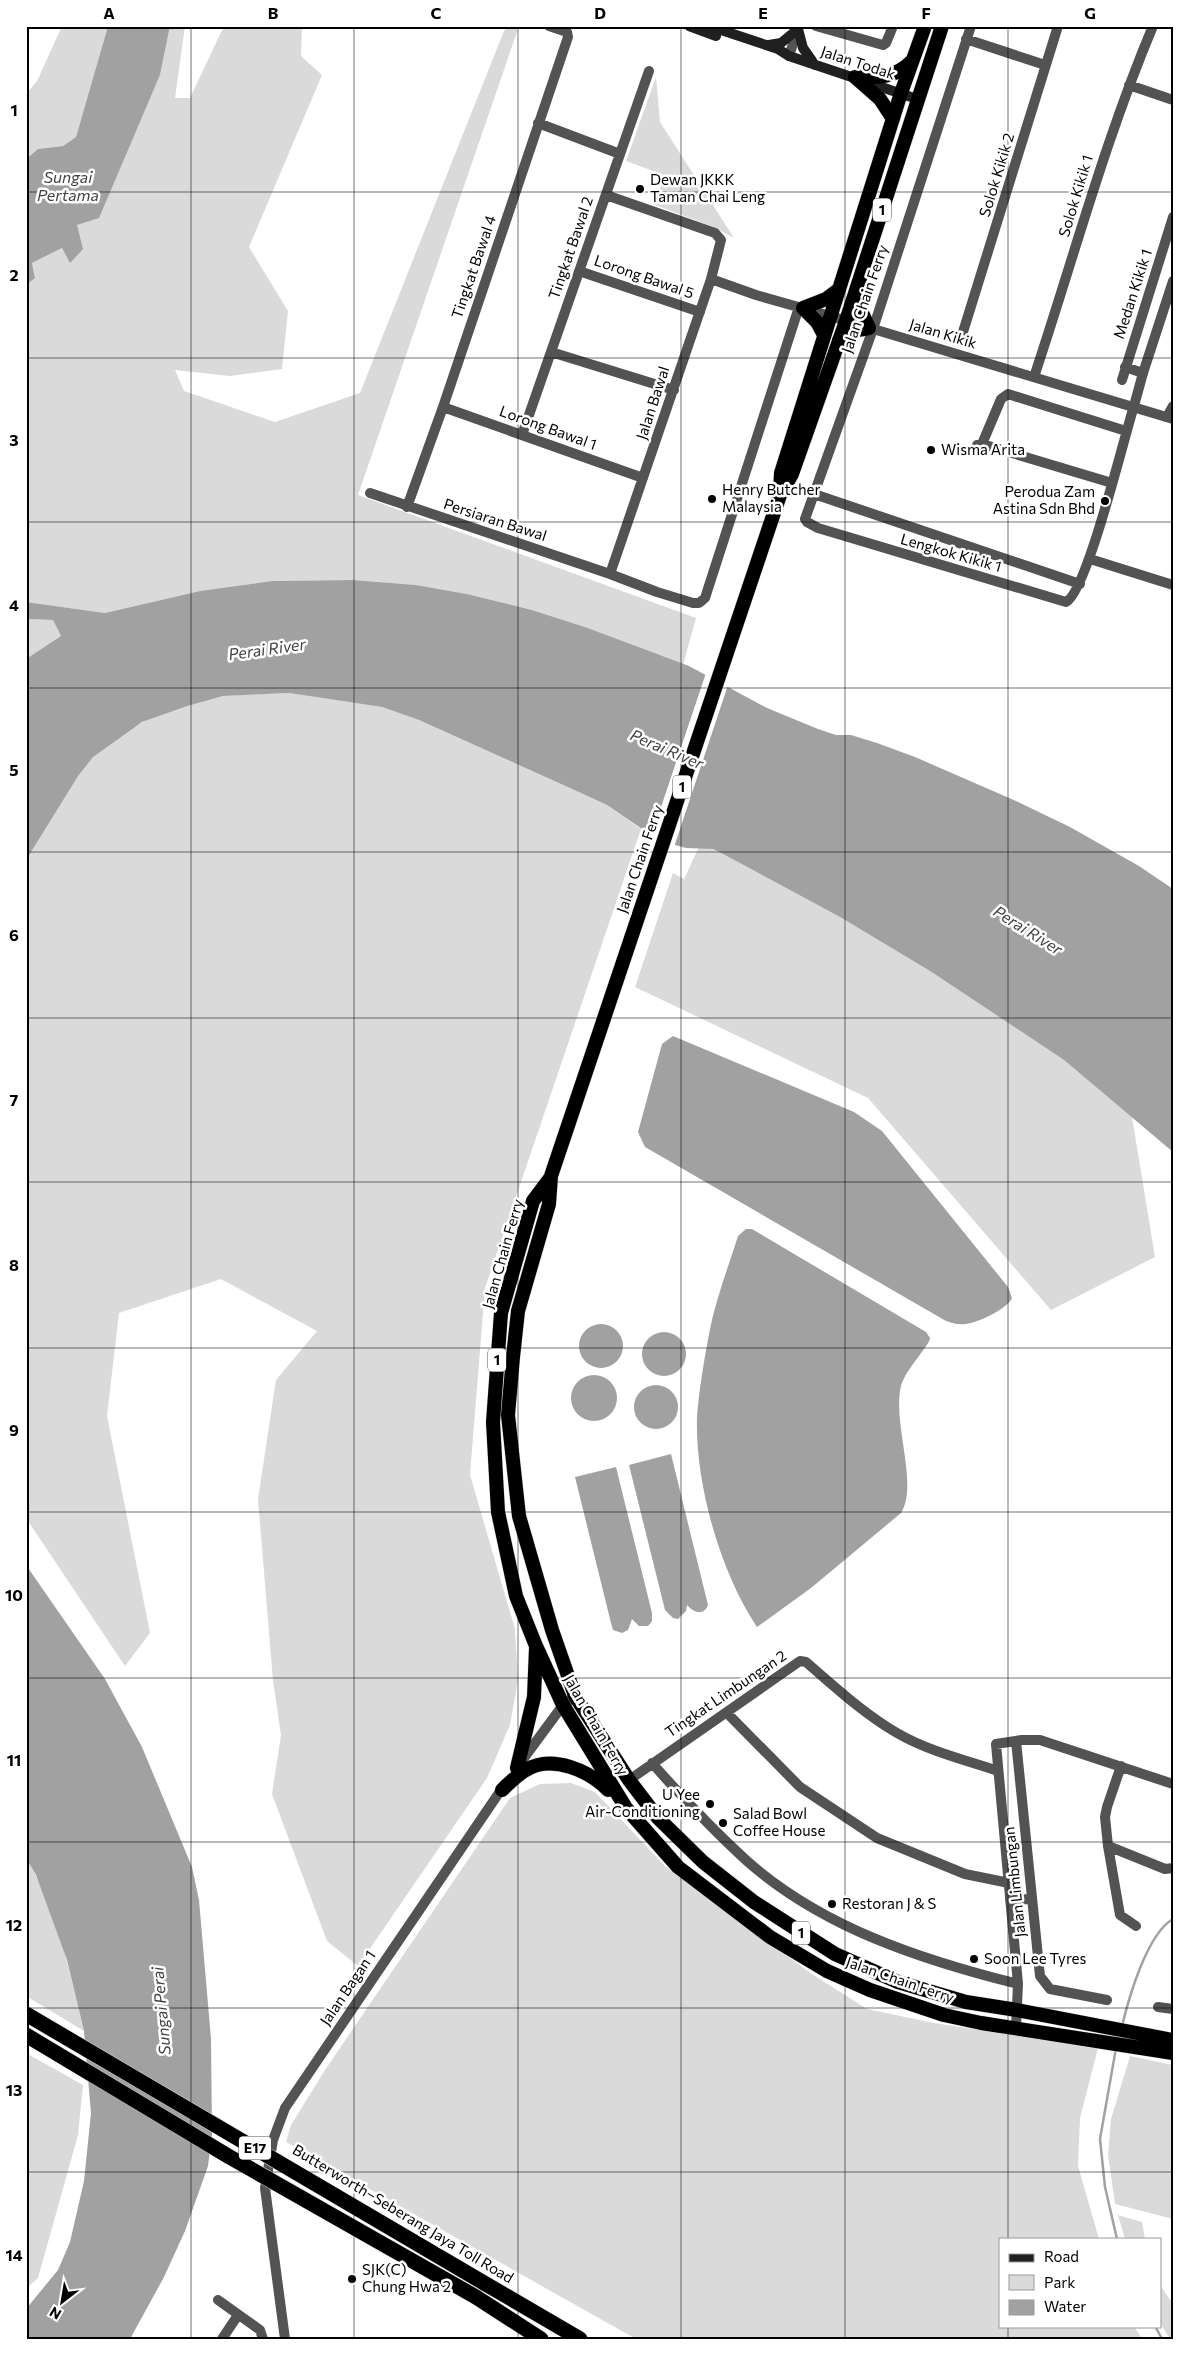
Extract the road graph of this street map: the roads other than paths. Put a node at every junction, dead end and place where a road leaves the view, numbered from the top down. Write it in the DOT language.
graph roads {
  1 [pos="549,26"];
  2 [pos="688,26"];
  3 [pos="709,26"];
  4 [pos="816,26"];
  5 [pos="894,26"];
  6 [pos="925,26"];
  7 [pos="942,26"];
  8 [pos="971,26"];
  9 [pos="1058,26"];
  10 [pos="1153,26"];
  11 [pos="798,27"];
  12 [pos="966,39"];
  13 [pos="763,44"];
  14 [pos="789,56"];
  15 [pos="912,60"];
  16 [pos="815,65"];
  17 [pos="1045,65"];
  18 [pos="649,71"];
  19 [pos="855,77"];
  20 [pos="1128,85"];
  21 [pos="901,94"];
  22 [pos="917,99"];
  23 [pos="1173,100"];
  24 [pos="893,119"];
  25 [pos="538,123"];
  26 [pos="620,154"];
  27 [pos="606,195"];
  28 [pos="1173,217"];
  29 [pos="579,271"];
  30 [pos="711,278"];
  31 [pos="1173,282"];
  32 [pos="838,290"];
  33 [pos="856,290"];
  34 [pos="1170,299"];
  35 [pos="801,307"];
  36 [pos="700,312"];
  37 [pos="830,316"];
  38 [pos="846,321"];
  39 [pos="871,329"];
  40 [pos="963,332"];
  41 [pos="824,335"];
  42 [pos="839,340"];
  43 [pos="551,352"];
  44 [pos="1126,367"];
  45 [pos="1142,373"];
  46 [pos="1034,377"];
  47 [pos="1122,380"];
  48 [pos="674,390"];
  49 [pos="1134,406"];
  50 [pos="1173,406"];
  51 [pos="443,407"];
  52 [pos="1170,418"];
  53 [pos="1126,431"];
  54 [pos="522,435"];
  55 [pos="644,478"];
  56 [pos="1112,483"];
  57 [pos="370,493"];
  58 [pos="814,494"];
  59 [pos="780,495"];
  60 [pos="407,507"];
  61 [pos="807,522"];
  62 [pos="1090,559"];
  63 [pos="610,574"];
  64 [pos="1080,584"];
  65 [pos="1173,585"];
  66 [pos="551,1176"];
  67 [pos="536,1646"];
  68 [pos="575,1696"];
  69 [pos="563,1705"];
  70 [pos="727,1713"];
  71 [pos="1016,1741"];
  72 [pos="652,1763"];
  73 [pos="1121,1766"];
  74 [pos="516,1768"];
  75 [pos="998,1771"];
  76 [pos="629,1780"];
  77 [pos="1173,1784"];
  78 [pos="502,1790"];
  79 [pos="626,1808"];
  80 [pos="1108,1846"];
  81 [pos="1173,1868"];
  82 [pos="1009,1883"];
  83 [pos="1032,1899"];
  84 [pos="1010,1900"];
  85 [pos="1136,1926"];
  86 [pos="1018,1984"];
  87 [pos="1107,2000"];
  88 [pos="1158,2007"];
  89 [pos="1173,2009"];
  90 [pos="1017,2010"];
  91 [pos="26,2014"];
  92 [pos="1016,2027"];
  93 [pos="26,2035"];
  94 [pos="1173,2040"];
  95 [pos="1145,2041"];
  96 [pos="1173,2053"];
  97 [pos="218,2300"];
  98 [pos="238,2315"];
  99 [pos="222,2339"];
  100 [pos="263,2339"];
  101 [pos="285,2339"];
  102 [pos="541,2339"];
  103 [pos="580,2339"];
  1 -- 25 [label="street, Tingkat Bawal 4"];
  2 -- 14 [label="main road, Jalan Todak"];
  3 -- 13 [label="main road, Jalan Todak"];
  4 -- 5 [label="street"];
  6 -- 15 [label="highway, Jalan Chain Ferry / 1"];
  7 -- 22 [label="highway, Jalan Chain Ferry / 1"];
  8 -- 12 [label="street, Jalan Chain Ferry"];
  9 -- 17 [label="street, Solok Kikik 2"];
  10 -- 20 [label="street, Solok Kikik 1"];
  11 -- 13 [label="main road"];
  11 -- 14 [label="street"];
  11 -- 16 [label="main road"];
  12 -- 17 [label="street"];
  12 -- 39 [label="street, Jalan Chain Ferry"];
  13 -- 14 [label="main road, Jalan Todak"];
  14 -- 16 [label="main road, Jalan Todak"];
  15 -- 19 [label="highway"];
  15 -- 21 [label="highway, Jalan Chain Ferry / 1"];
  16 -- 19 [label="main road, Jalan Todak"];
  17 -- 40 [label="street, Solok Kikik 2"];
  18 -- 26 [label="street, Tingkat Bawal 2"];
  19 -- 21 [label="main road, Jalan Todak"];
  19 -- 24 [label="highway"];
  20 -- 23 [label="street"];
  20 -- 46 [label="street, Solok Kikik 1"];
  21 -- 22 [label="main road, Jalan Todak"];
  21 -- 24 [label="highway, Jalan Chain Ferry / 1"];
  22 -- 33 [label="highway, Jalan Chain Ferry / 1"];
  24 -- 32 [label="highway, Jalan Chain Ferry / 1"];
  25 -- 26 [label="street"];
  25 -- 51 [label="street, Tingkat Bawal 4"];
  26 -- 27 [label="street, Tingkat Bawal 2"];
  27 -- 29 [label="street, Tingkat Bawal 2"];
  27 -- 30 [label="street, Jalan Bawal"];
  28 -- 44 [label="street, Medan Kikik 1"];
  29 -- 36 [label="street, Lorong Bawal 5"];
  29 -- 43 [label="street, Tingkat Bawal 2"];
  30 -- 35 [label="street, Jalan Kikik"];
  30 -- 36 [label="street, Jalan Bawal"];
  31 -- 34 [label="street"];
  32 -- 35 [label="highway"];
  32 -- 37 [label="highway, Jalan Chain Ferry / 1"];
  33 -- 38 [label="highway, Jalan Chain Ferry / 1"];
  33 -- 39 [label="highway"];
  34 -- 45 [label="street"];
  35 -- 37 [label="street, Jalan Kikik"];
  35 -- 41 [label="highway"];
  35 -- 63 [label="street"];
  36 -- 48 [label="street, Jalan Bawal"];
  37 -- 38 [label="street, Jalan Kikik"];
  37 -- 41 [label="highway, Jalan Chain Ferry / 1"];
  38 -- 39 [label="street, Jalan Kikik"];
  38 -- 42 [label="highway, Jalan Chain Ferry / 1"];
  39 -- 42 [label="highway"];
  39 -- 46 [label="street, Jalan Kikik"];
  39 -- 58 [label="street, Jalan Chain Ferry"];
  41 -- 59 [label="highway, Jalan Chain Ferry / 1"];
  42 -- 59 [label="highway, Jalan Chain Ferry / 1"];
  43 -- 48 [label="street"];
  43 -- 54 [label="street, Tingkat Bawal 2"];
  44 -- 45 [label="street"];
  44 -- 47 [label="street, Medan Kikik 1"];
  45 -- 49 [label="street"];
  46 -- 49 [label="street, Jalan Kikik"];
  48 -- 55 [label="street, Jalan Bawal"];
  49 -- 52 [label="street, Jalan Kikik"];
  49 -- 53 [label="street, Lengkok Kikik 1"];
  50 -- 52 [label="street, Jalan Kikik"];
  51 -- 54 [label="street, Lorong Bawal 1"];
  51 -- 60 [label="street, Tingkat Bawal 4"];
  53 -- 56 [label="street, Lengkok Kikik 1"];
  53 -- 56 [label="street"];
  54 -- 55 [label="street, Lorong Bawal 1"];
  55 -- 63 [label="street, Jalan Bawal"];
  56 -- 62 [label="street, Lengkok Kikik 1"];
  57 -- 60 [label="street, Persiaran Bawal"];
  58 -- 61 [label="street, Jalan Chain Ferry"];
  58 -- 64 [label="street, Lengkok Kikik 1"];
  59 -- 66 [label="highway, Jalan Chain Ferry / 1"];
  60 -- 63 [label="street, Persiaran Bawal"];
  61 -- 64 [label="street, Lengkok Kikik 1"];
  62 -- 64 [label="street, Lengkok Kikik 1"];
  62 -- 65 [label="street"];
  66 -- 67 [label="highway, Jalan Chain Ferry / 1"];
  66 -- 68 [label="highway, Jalan Chain Ferry / 1"];
  67 -- 69 [label="highway, Jalan Chain Ferry / 1"];
  67 -- 74 [label="highway"];
  68 -- 69 [label="street, Jalan Bagan 1"];
  68 -- 76 [label="highway, Jalan Chain Ferry / 1"];
  69 -- 74 [label="street, Jalan Bagan 1"];
  69 -- 79 [label="highway, Jalan Chain Ferry / 1"];
  70 -- 72 [label="street, Tingkat Limbungan 2"];
  70 -- 75 [label="street, Tingkat Limbungan 2"];
  70 -- 82 [label="street"];
  71 -- 73 [label="street"];
  71 -- 75 [label="street, Jalan Limbungan"];
  71 -- 83 [label="street, Jalan Limbungan"];
  72 -- 76 [label="street, Tingkat Limbungan 2"];
  72 -- 86 [label="street, Jalan Chain Ferry"];
  73 -- 77 [label="street"];
  73 -- 80 [label="street"];
  74 -- 78 [label="street, Jalan Bagan 1"];
  75 -- 82 [label="street, Jalan Limbungan"];
  76 -- 90 [label="highway, Jalan Chain Ferry / 1"];
  78 -- 79 [label="highway"];
  78 -- 101 [label="street, Jalan Bagan 1"];
  79 -- 92 [label="highway, Jalan Chain Ferry / 1"];
  80 -- 81 [label="street"];
  80 -- 85 [label="street"];
  82 -- 84 [label="street, Jalan Limbungan"];
  83 -- 84 [label="street"];
  83 -- 87 [label="street, Jalan Limbungan"];
  84 -- 86 [label="street, Jalan Limbungan"];
  86 -- 90 [label="street, Jalan Limbungan"];
  88 -- 89 [label="street"];
  90 -- 92 [label="street, Jalan Limbungan"];
  90 -- 95 [label="highway, Jalan Chain Ferry / 1"];
  91 -- 103 [label="highway, Butterworth–Seberang Jaya Toll Road / E17, bridge"];
  92 -- 95 [label="highway, Jalan Chain Ferry / 1"];
  93 -- 102 [label="highway, E17, bridge"];
  94 -- 95 [label="highway, Jalan Chain Ferry / 1"];
  95 -- 96 [label="highway, Jalan Chain Ferry / 1"];
  97 -- 98 [label="street"];
  98 -- 99 [label="street"];
  98 -- 100 [label="street"];
}
